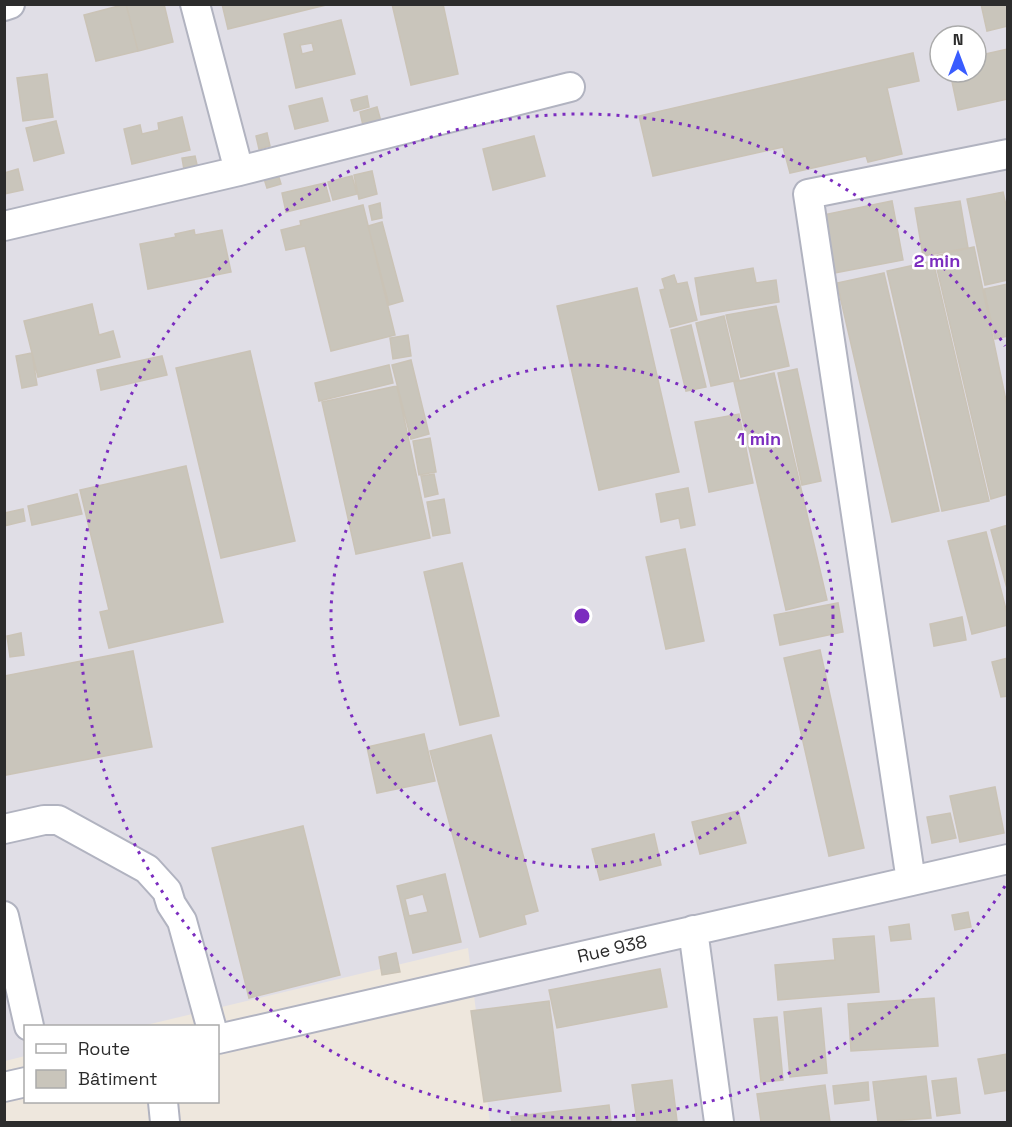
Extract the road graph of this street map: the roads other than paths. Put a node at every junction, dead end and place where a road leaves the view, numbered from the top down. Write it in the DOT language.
graph roads {
  1 [pos="10,4"];
  2 [pos="195,4"];
  3 [pos="4,6"];
  4 [pos="570,87"];
  5 [pos="1008,154"];
  6 [pos="238,171"];
  7 [pos="4,226"];
  8 [pos="4,829"];
  9 [pos="1008,859"];
  10 [pos="911,881"];
  11 [pos="4,916"];
  12 [pos="693,930"];
  13 [pos="29,1025"];
  14 [pos="211,1025"];
  15 [pos="219,1039"];
  16 [pos="24,1082"];
  17 [pos="4,1087"];
  18 [pos="163,1103"];
  19 [pos="165,1122"];
  20 [pos="719,1122"];
  1 -- 3 [label="street"];
  2 -- 6 [label="street"];
  4 -- 6 [label="street"];
  5 -- 10 [label="street"];
  6 -- 7 [label="street"];
  8 -- 14 [label="street"];
  9 -- 10 [label="street, Rue 938"];
  10 -- 12 [label="street, Rue 938"];
  11 -- 13 [label="street"];
  12 -- 15 [label="street, Rue 938"];
  12 -- 20 [label="street"];
  16 -- 17 [label="street"];
  18 -- 19 [label="street"];
}
